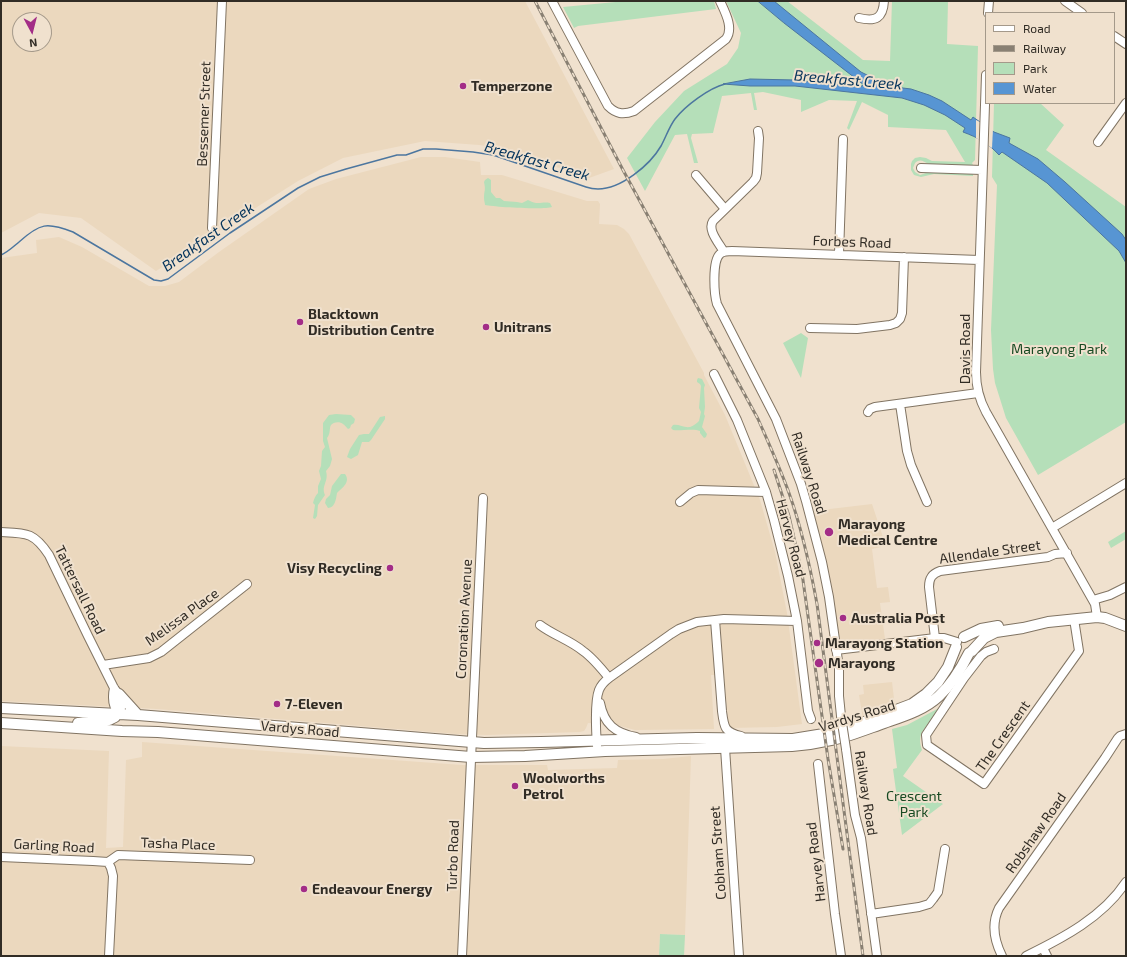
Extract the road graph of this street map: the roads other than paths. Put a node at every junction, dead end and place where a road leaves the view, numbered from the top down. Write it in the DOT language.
graph roads {
  1 [pos="222,1"];
  2 [pos="552,1"];
  3 [pos="720,1"];
  4 [pos="884,1"];
  5 [pos="989,1"];
  6 [pos="1065,1"];
  7 [pos="988,12"];
  8 [pos="1081,12"];
  9 [pos="860,18"];
  10 [pos="1115,37"];
  11 [pos="1126,44"];
  12 [pos="1126,103"];
  13 [pos="985,104"];
  14 [pos="758,131"];
  15 [pos="843,139"];
  16 [pos="1098,142"];
  17 [pos="921,168"];
  18 [pos="982,170"];
  19 [pos="696,175"];
  20 [pos="725,209"];
  21 [pos="212,228"];
  22 [pos="724,252"];
  23 [pos="839,254"];
  24 [pos="904,257"];
  25 [pos="979,260"];
  26 [pos="810,328"];
  27 [pos="714,374"];
  28 [pos="978,393"];
  29 [pos="900,404"];
  30 [pos="868,412"];
  31 [pos="1126,483"];
  32 [pos="766,492"];
  33 [pos="483,498"];
  34 [pos="680,502"];
  35 [pos="927,502"];
  36 [pos="1052,528"];
  37 [pos="1,532"];
  38 [pos="1067,553"];
  39 [pos="247,584"];
  40 [pos="1126,587"];
  41 [pos="1093,600"];
  42 [pos="1097,617"];
  43 [pos="1074,619"];
  44 [pos="715,620"];
  45 [pos="797,621"];
  46 [pos="1048,622"];
  47 [pos="540,625"];
  48 [pos="1126,626"];
  49 [pos="935,638"];
  50 [pos="959,642"];
  51 [pos="994,649"];
  52 [pos="836,650"];
  53 [pos="970,652"];
  54 [pos="103,666"];
  55 [pos="609,678"];
  56 [pos="117,691"];
  57 [pos="598,694"];
  58 [pos="1,708"];
  59 [pos="119,714"];
  60 [pos="138,715"];
  61 [pos="811,719"];
  62 [pos="1,723"];
  63 [pos="46,726"];
  64 [pos="158,732"];
  65 [pos="1126,734"];
  66 [pos="697,738"];
  67 [pos="651,739"];
  68 [pos="750,739"];
  69 [pos="472,742"];
  70 [pos="597,746"];
  71 [pos="725,748"];
  72 [pos="471,757"];
  73 [pos="818,764"];
  74 [pos="946,848"];
  75 [pos="1,857"];
  76 [pos="250,860"];
  77 [pos="108,862"];
  78 [pos="1126,882"];
  79 [pos="871,914"];
  80 [pos="1043,948"];
  81 [pos="109,956"];
  82 [pos="462,956"];
  83 [pos="739,956"];
  84 [pos="841,956"];
  85 [pos="877,956"];
  86 [pos="1002,956"];
  87 [pos="1026,956"];
  88 [pos="1047,956"];
  1 -- 21 [label="street, Bessemer Street"];
  2 -- 3 [label="street"];
  4 -- 9 [label="street"];
  5 -- 7 [label="street"];
  6 -- 8 [label="street"];
  10 -- 11 [label="street"];
  12 -- 16 [label="street"];
  13 -- 18 [label="street, Davis Road"];
  14 -- 20 [label="street"];
  15 -- 23 [label="street"];
  17 -- 18 [label="street"];
  18 -- 25 [label="street, Davis Road"];
  19 -- 20 [label="street"];
  20 -- 22 [label="street"];
  22 -- 23 [label="street, Forbes Road"];
  22 -- 52 [label="street, Railway Road"];
  23 -- 24 [label="street, Forbes Road"];
  24 -- 25 [label="street, Forbes Road"];
  24 -- 26 [label="street"];
  25 -- 28 [label="street, Davis Road"];
  27 -- 32 [label="street, Harvey Road"];
  28 -- 29 [label="street"];
  28 -- 36 [label="street, Davis Road"];
  29 -- 30 [label="street"];
  29 -- 35 [label="street"];
  31 -- 36 [label="street"];
  32 -- 34 [label="street"];
  32 -- 45 [label="street, Harvey Road"];
  33 -- 69 [label="street, Coronation Avenue"];
  36 -- 38 [label="street, Davis Road"];
  37 -- 54 [label="street, Tattersall Road"];
  38 -- 41 [label="street, Davis Road"];
  38 -- 49 [label="street, Allendale Street"];
  39 -- 54 [label="street, Melissa Place"];
  40 -- 41 [label="street"];
  41 -- 42 [label="street, Davis Road"];
  42 -- 43 [label="main road"];
  42 -- 48 [label="main road"];
  43 -- 46 [label="main road"];
  43 -- 51 [label="street, The Crescent"];
  44 -- 45 [label="street"];
  44 -- 55 [label="street"];
  44 -- 68 [label="street"];
  45 -- 61 [label="street, Harvey Road"];
  46 -- 50 [label="main road"];
  46 -- 53 [label="main road, Vardys Road"];
  47 -- 55 [label="street"];
  49 -- 50 [label="street"];
  49 -- 52 [label="street"];
  50 -- 53 [label="main road"];
  50 -- 53 [label="main road"];
  50 -- 68 [label="main road, Vardys Road"];
  52 -- 79 [label="street, Railway Road, bridge"];
  53 -- 71 [label="main road, Vardys Road"];
  54 -- 56 [label="street, Tattersall Road"];
  55 -- 57 [label="street"];
  56 -- 59 [label="street, Tattersall Road"];
  56 -- 60 [label="main road"];
  57 -- 67 [label="street"];
  57 -- 70 [label="street"];
  58 -- 59 [label="main road, Vardys Road"];
  59 -- 60 [label="main road, Vardys Road"];
  59 -- 63 [label="main road"];
  59 -- 64 [label="main road"];
  60 -- 69 [label="main road, Vardys Road"];
  62 -- 63 [label="main road, Vardys Road"];
  63 -- 64 [label="main road, Vardys Road"];
  64 -- 72 [label="main road, Vardys Road"];
  65 -- 86 [label="street, Robshaw Road"];
  66 -- 67 [label="main road, Vardys Road"];
  66 -- 68 [label="main road, Vardys Road"];
  66 -- 71 [label="main road, Vardys Road"];
  67 -- 70 [label="main road, Vardys Road"];
  68 -- 71 [label="main road, Vardys Road"];
  69 -- 70 [label="main road, Vardys Road"];
  69 -- 72 [label="street, Coronation Avenue"];
  70 -- 71 [label="main road, Vardys Road"];
  70 -- 72 [label="main road, Vardys Road"];
  71 -- 83 [label="street, Cobham Street"];
  72 -- 82 [label="street, Turbo Road"];
  73 -- 84 [label="street, Harvey Road"];
  74 -- 79 [label="street"];
  75 -- 77 [label="street, Garling Road"];
  76 -- 77 [label="street, Tasha Place"];
  77 -- 81 [label="street, Garling Road"];
  78 -- 80 [label="street"];
  79 -- 85 [label="street, Railway Road"];
  80 -- 87 [label="street"];
  80 -- 88 [label="street"];
}
